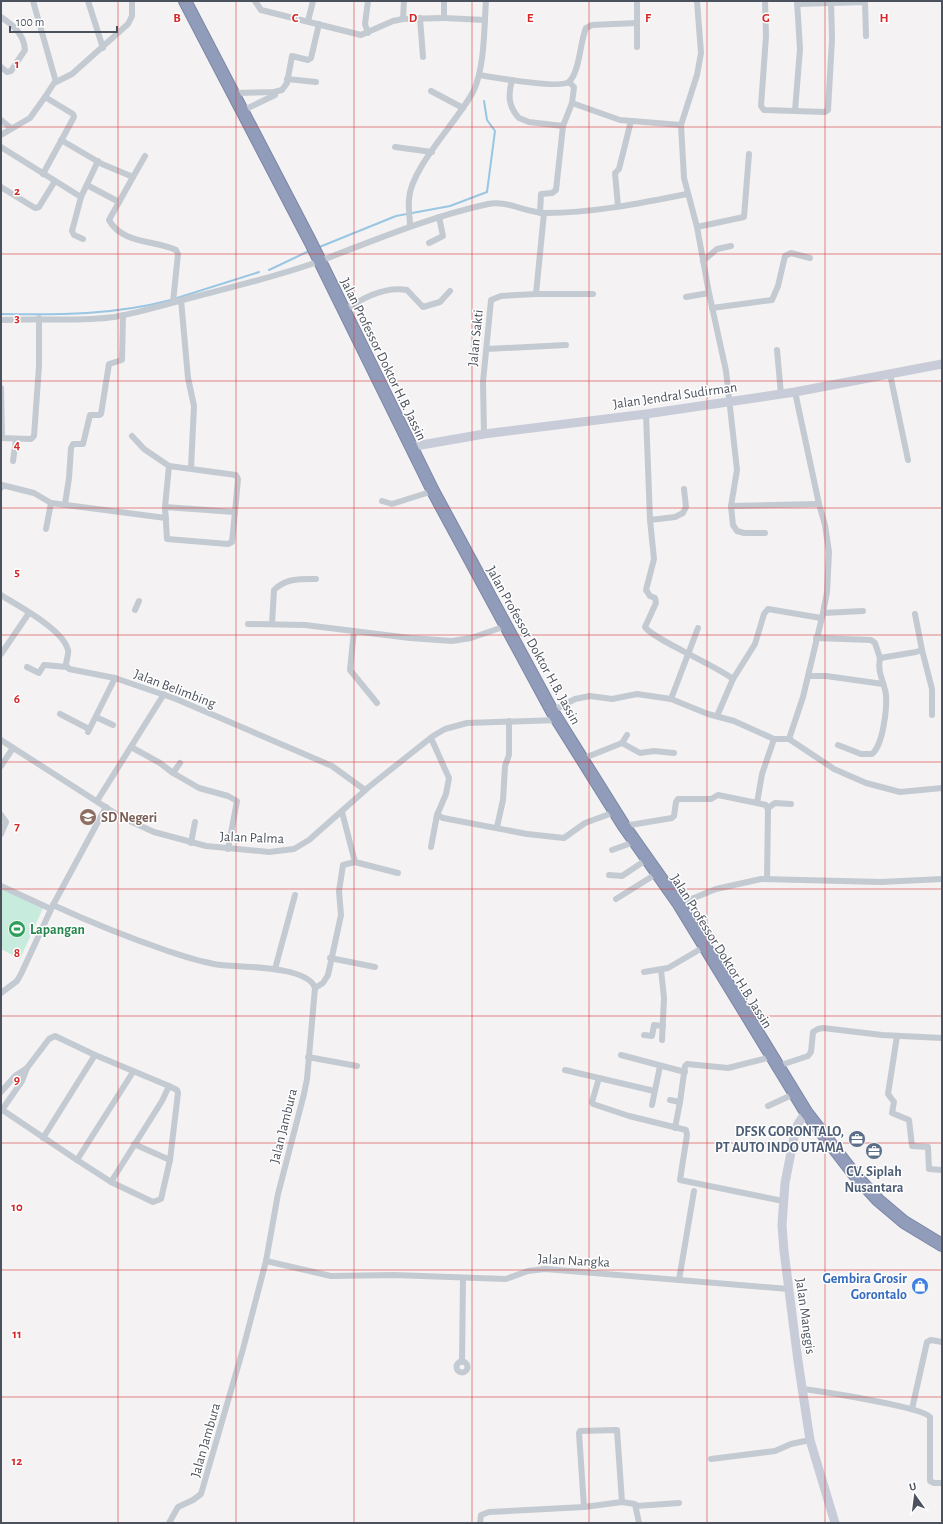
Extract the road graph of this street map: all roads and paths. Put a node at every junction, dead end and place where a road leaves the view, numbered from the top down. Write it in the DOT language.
graph roads {
  1 [pos="33,1"];
  2 [pos="88,1"];
  3 [pos="132,1"];
  4 [pos="185,1"];
  5 [pos="255,1"];
  6 [pos="312,1"];
  7 [pos="368,1"];
  8 [pos="404,1"];
  9 [pos="444,1"];
  10 [pos="486,1"];
  11 [pos="637,1"];
  12 [pos="697,1"];
  13 [pos="765,1"];
  14 [pos="831,2"];
  15 [pos="797,3"];
  16 [pos="1,17"];
  17 [pos="420,18"];
  18 [pos="444,18"];
  19 [pos="403,19"];
  20 [pos="485,20"];
  21 [pos="308,22"];
  22 [pos="637,23"];
  23 [pos="319,24"];
  24 [pos="368,33"];
  25 [pos="866,36"];
  26 [pos="637,47"];
  27 [pos="103,48"];
  28 [pos="422,57"];
  29 [pos="1,67"];
  30 [pos="479,75"];
  31 [pos="287,79"];
  32 [pos="512,80"];
  33 [pos="56,82"];
  34 [pos="316,82"];
  35 [pos="569,82"];
  36 [pos="431,91"];
  37 [pos="233,93"];
  38 [pos="275,95"];
  39 [pos="45,97"];
  40 [pos="572,103"];
  41 [pos="463,108"];
  42 [pos="242,110"];
  43 [pos="795,111"];
  44 [pos="1,120"];
  45 [pos="631,121"];
  46 [pos="681,125"];
  47 [pos="563,126"];
  48 [pos="10,128"];
  49 [pos="1,134"];
  50 [pos="61,140"];
  51 [pos="1,147"];
  52 [pos="395,147"];
  53 [pos="432,152"];
  54 [pos="749,154"];
  55 [pos="145,156"];
  56 [pos="98,162"];
  57 [pos="44,174"];
  58 [pos="132,177"];
  59 [pos="55,181"];
  60 [pos="87,186"];
  61 [pos="1,187"];
  62 [pos="687,194"];
  63 [pos="81,197"];
  64 [pos="119,202"];
  65 [pos="618,206"];
  66 [pos="542,213"];
  67 [pos="439,217"];
  68 [pos="410,226"];
  69 [pos="696,226"];
  70 [pos="83,239"];
  71 [pos="429,243"];
  72 [pos="731,246"];
  73 [pos="810,258"];
  74 [pos="318,259"];
  75 [pos="704,261"];
  76 [pos="450,291"];
  77 [pos="709,293"];
  78 [pos="536,294"];
  79 [pos="593,294"];
  80 [pos="686,297"];
  81 [pos="181,300"];
  82 [pos="173,302"];
  83 [pos="712,308"];
  84 [pos="344,311"];
  85 [pos="123,315"];
  86 [pos="39,318"];
  87 [pos="1,320"];
  88 [pos="566,345"];
  89 [pos="487,349"];
  90 [pos="778,350"];
  91 [pos="942,364"];
  92 [pos="890,374"];
  93 [pos="1,388"];
  94 [pos="795,392"];
  95 [pos="781,394"];
  96 [pos="730,401"];
  97 [pos="646,414"];
  98 [pos="484,434"];
  99 [pos="132,436"];
  100 [pos="1,438"];
  101 [pos="16,440"];
  102 [pos="410,447"];
  103 [pos="908,460"];
  104 [pos="13,461"];
  105 [pos="169,466"];
  106 [pos="191,468"];
  107 [pos="1,488"];
  108 [pos="684,489"];
  109 [pos="433,491"];
  110 [pos="382,501"];
  111 [pos="51,503"];
  112 [pos="65,504"];
  113 [pos="819,504"];
  114 [pos="165,506"];
  115 [pos="731,506"];
  116 [pos="235,512"];
  117 [pos="166,518"];
  118 [pos="650,520"];
  119 [pos="46,529"];
  120 [pos="765,533"];
  121 [pos="316,579"];
  122 [pos="1,595"];
  123 [pos="139,601"];
  124 [pos="136,610"];
  125 [pos="863,611"];
  126 [pos="29,613"];
  127 [pos="915,614"];
  128 [pos="822,615"];
  129 [pos="248,624"];
  130 [pos="272,624"];
  131 [pos="506,626"];
  132 [pos="698,628"];
  133 [pos="354,631"];
  134 [pos="816,638"];
  135 [pos="922,650"];
  136 [pos="687,653"];
  137 [pos="1,654"];
  138 [pos="880,658"];
  139 [pos="27,667"];
  140 [pos="67,667"];
  141 [pos="808,676"];
  142 [pos="115,678"];
  143 [pos="733,679"];
  144 [pos="883,684"];
  145 [pos="164,694"];
  146 [pos="671,699"];
  147 [pos="377,703"];
  148 [pos="60,714"];
  149 [pos="555,715"];
  150 [pos="932,715"];
  151 [pos="96,716"];
  152 [pos="717,716"];
  153 [pos="509,721"];
  154 [pos="113,725"];
  155 [pos="627,735"];
  156 [pos="431,738"];
  157 [pos="774,739"];
  158 [pos="789,739"];
  159 [pos="1,740"];
  160 [pos="622,743"];
  161 [pos="838,745"];
  162 [pos="131,747"];
  163 [pos="13,748"];
  164 [pos="674,753"];
  165 [pos="582,759"];
  166 [pos="180,763"];
  167 [pos="1,766"];
  168 [pos="173,773"];
  169 [pos="942,788"];
  170 [pos="365,790"];
  171 [pos="97,801"];
  172 [pos="757,803"];
  173 [pos="791,804"];
  174 [pos="106,807"];
  175 [pos="768,808"];
  176 [pos="342,812"];
  177 [pos="615,812"];
  178 [pos="437,814"];
  179 [pos="1,815"];
  180 [pos="195,822"];
  181 [pos="624,826"];
  182 [pos="497,828"];
  183 [pos="1,834"];
  184 [pos="634,842"];
  185 [pos="191,843"];
  186 [pos="431,847"];
  187 [pos="228,849"];
  188 [pos="612,850"];
  189 [pos="646,860"];
  190 [pos="354,862"];
  191 [pos="398,873"];
  192 [pos="656,874"];
  193 [pos="608,875"];
  194 [pos="766,879"];
  195 [pos="942,879"];
  196 [pos="1,886"];
  197 [pos="295,895"];
  198 [pos="616,899"];
  199 [pos="679,904"];
  200 [pos="52,907"];
  201 [pos="704,947"];
  202 [pos="330,958"];
  203 [pos="375,967"];
  204 [pos="275,969"];
  205 [pos="661,970"];
  206 [pos="644,972"];
  207 [pos="315,988"];
  208 [pos="1,994"];
  209 [pos="663,1026"];
  210 [pos="644,1035"];
  211 [pos="897,1036"];
  212 [pos="942,1038"];
  213 [pos="662,1040"];
  214 [pos="621,1055"];
  215 [pos="95,1056"];
  216 [pos="308,1057"];
  217 [pos="774,1062"];
  218 [pos="357,1066"];
  219 [pos="660,1066"];
  220 [pos="26,1068"];
  221 [pos="565,1070"];
  222 [pos="133,1072"];
  223 [pos="684,1072"];
  224 [pos="599,1078"];
  225 [pos="169,1086"];
  226 [pos="654,1091"];
  227 [pos="1,1092"];
  228 [pos="794,1094"];
  229 [pos="10,1099"];
  230 [pos="670,1100"];
  231 [pos="680,1102"];
  232 [pos="652,1105"];
  233 [pos="768,1106"];
  234 [pos="2,1110"];
  235 [pos="806,1112"];
  236 [pos="675,1128"];
  237 [pos="43,1138"];
  238 [pos="134,1144"];
  239 [pos="77,1160"];
  240 [pos="170,1160"];
  241 [pos="942,1170"];
  242 [pos="111,1182"];
  243 [pos="694,1191"];
  244 [pos="783,1201"];
  245 [pos="942,1245"];
  246 [pos="266,1261"];
  247 [pos="463,1278"];
  248 [pos="679,1280"];
  249 [pos="788,1289"];
  250 [pos="942,1342"];
  251 [pos="462,1362"];
  252 [pos="802,1389"];
  253 [pos="912,1409"];
  254 [pos="810,1440"];
  255 [pos="711,1459"];
  256 [pos="942,1483"];
  257 [pos="622,1502"];
  258 [pos="678,1503"];
  259 [pos="636,1506"];
  260 [pos="584,1507"];
  261 [pos="169,1523"];
  262 [pos="480,1523"];
  263 [pos="639,1523"];
  264 [pos="835,1523"];
  1 -- 33 [label="street"];
  2 -- 27 [label="street"];
  3 -- 27 [label="street"];
  4 -- 37 [label="highway, Jalan Professor Doktor H.B. Jassin"];
  5 -- 21 [label="street"];
  6 -- 21 [label="street"];
  7 -- 24 [label="street"];
  8 -- 19 [label="street"];
  9 -- 18 [label="street"];
  10 -- 20 [label="street"];
  11 -- 22 [label="street"];
  12 -- 46 [label="street"];
  13 -- 43 [label="street"];
  14 -- 15 [label="street"];
  14 -- 25 [label="street"];
  14 -- 43 [label="street"];
  15 -- 43 [label="street"];
  16 -- 29 [label="street"];
  17 -- 18 [label="street"];
  17 -- 19 [label="street"];
  17 -- 28 [label="street"];
  18 -- 20 [label="street"];
  19 -- 24 [label="street"];
  20 -- 30 [label="street"];
  21 -- 23 [label="street"];
  22 -- 26 [label="street"];
  22 -- 35 [label="street"];
  23 -- 24 [label="street"];
  23 -- 31 [label="street"];
  27 -- 33 [label="street"];
  30 -- 32 [label="street"];
  30 -- 41 [label="street"];
  31 -- 34 [label="street"];
  31 -- 37 [label="street"];
  32 -- 35 [label="street"];
  32 -- 47 [label="street"];
  33 -- 39 [label="street"];
  35 -- 40 [label="street"];
  36 -- 41 [label="street"];
  37 -- 42 [label="highway, Jalan Professor Doktor H.B. Jassin"];
  38 -- 42 [label="street"];
  39 -- 48 [label="street"];
  39 -- 50 [label="street"];
  40 -- 45 [label="street"];
  40 -- 47 [label="street"];
  41 -- 53 [label="street"];
  42 -- 74 [label="highway, Jalan Professor Doktor H.B. Jassin"];
  44 -- 48 [label="street"];
  45 -- 46 [label="street"];
  45 -- 65 [label="street"];
  46 -- 62 [label="street"];
  47 -- 66 [label="street"];
  48 -- 49 [label="street"];
  50 -- 56 [label="street"];
  50 -- 57 [label="street"];
  51 -- 57 [label="street"];
  52 -- 53 [label="street"];
  53 -- 68 [label="street"];
  54 -- 69 [label="street"];
  55 -- 58 [label="street"];
  56 -- 58 [label="street"];
  56 -- 60 [label="street"];
  57 -- 59 [label="street"];
  58 -- 64 [label="street"];
  59 -- 61 [label="street"];
  59 -- 63 [label="street"];
  60 -- 63 [label="street"];
  60 -- 64 [label="street"];
  62 -- 65 [label="street"];
  62 -- 69 [label="street"];
  63 -- 70 [label="street"];
  64 -- 82 [label="street"];
  65 -- 66 [label="street"];
  66 -- 67 [label="street"];
  66 -- 78 [label="street"];
  67 -- 68 [label="street"];
  67 -- 71 [label="street"];
  68 -- 74 [label="street"];
  69 -- 75 [label="street"];
  72 -- 75 [label="street"];
  73 -- 83 [label="street"];
  74 -- 81 [label="street"];
  74 -- 84 [label="highway, Jalan Professor Doktor H.B. Jassin"];
  75 -- 77 [label="street"];
  76 -- 84 [label="street"];
  77 -- 80 [label="street"];
  77 -- 83 [label="street"];
  78 -- 79 [label="street"];
  78 -- 89 [label="street, Jalan Sakti"];
  81 -- 82 [label="street"];
  81 -- 106 [label="street"];
  82 -- 85 [label="street"];
  83 -- 96 [label="street"];
  84 -- 102 [label="highway, Jalan Professor Doktor H.B. Jassin"];
  85 -- 86 [label="street"];
  85 -- 112 [label="street"];
  86 -- 87 [label="street"];
  86 -- 101 [label="street"];
  88 -- 89 [label="street"];
  89 -- 98 [label="street, Jalan Sakti"];
  90 -- 95 [label="street"];
  91 -- 92 [label="street, Jalan Jendral Sudirman"];
  92 -- 94 [label="street, Jalan Jendral Sudirman"];
  92 -- 103 [label="street"];
  93 -- 100 [label="street"];
  94 -- 95 [label="street, Jalan Jendral Sudirman"];
  94 -- 113 [label="street"];
  95 -- 96 [label="street, Jalan Jendral Sudirman"];
  96 -- 97 [label="street, Jalan Jendral Sudirman"];
  96 -- 115 [label="street"];
  97 -- 98 [label="street, Jalan Jendral Sudirman"];
  97 -- 118 [label="street"];
  98 -- 102 [label="street, Jalan Jendral Sudirman"];
  99 -- 105 [label="street"];
  100 -- 101 [label="street"];
  101 -- 104 [label="street"];
  102 -- 109 [label="highway, Jalan Professor Doktor H.B. Jassin"];
  105 -- 106 [label="street"];
  105 -- 114 [label="street"];
  106 -- 116 [label="street"];
  107 -- 111 [label="street"];
  108 -- 118 [label="street"];
  109 -- 110 [label="street"];
  109 -- 131 [label="highway, Jalan Professor Doktor H.B. Jassin"];
  111 -- 112 [label="street"];
  111 -- 119 [label="street"];
  112 -- 117 [label="street"];
  113 -- 115 [label="street"];
  113 -- 128 [label="street"];
  114 -- 116 [label="street"];
  114 -- 117 [label="street"];
  115 -- 120 [label="street"];
  116 -- 117 [label="street"];
  118 -- 136 [label="street"];
  121 -- 130 [label="street"];
  122 -- 126 [label="street"];
  123 -- 124 [label="street"];
  125 -- 128 [label="street"];
  126 -- 137 [label="street"];
  126 -- 140 [label="street"];
  127 -- 135 [label="street"];
  128 -- 134 [label="street"];
  128 -- 143 [label="street"];
  129 -- 130 [label="street"];
  130 -- 133 [label="street"];
  131 -- 133 [label="street"];
  131 -- 149 [label="highway, Jalan Professor Doktor H.B. Jassin"];
  132 -- 136 [label="street"];
  133 -- 147 [label="street"];
  134 -- 138 [label="street"];
  134 -- 141 [label="street"];
  135 -- 138 [label="street"];
  135 -- 150 [label="street"];
  136 -- 143 [label="street"];
  136 -- 146 [label="street"];
  138 -- 144 [label="street"];
  139 -- 140 [label="street, Jalan Belimbing"];
  140 -- 142 [label="street, Jalan Belimbing"];
  141 -- 144 [label="street"];
  141 -- 158 [label="street"];
  142 -- 145 [label="street, Jalan Belimbing"];
  142 -- 151 [label="street"];
  143 -- 152 [label="street"];
  144 -- 161 [label="street"];
  145 -- 162 [label="street"];
  145 -- 170 [label="street, Jalan Belimbing"];
  146 -- 149 [label="street"];
  146 -- 152 [label="street"];
  148 -- 151 [label="street"];
  149 -- 153 [label="street, Jalan Palma"];
  149 -- 165 [label="highway, Jalan Professor Doktor H.B. Jassin"];
  151 -- 154 [label="street"];
  152 -- 157 [label="street"];
  153 -- 156 [label="street, Jalan Palma"];
  153 -- 182 [label="street"];
  155 -- 160 [label="street"];
  156 -- 170 [label="street, Jalan Palma"];
  156 -- 178 [label="street"];
  157 -- 158 [label="street"];
  157 -- 172 [label="street"];
  158 -- 169 [label="street"];
  159 -- 163 [label="street, Jalan Palma"];
  160 -- 164 [label="street"];
  160 -- 165 [label="street"];
  162 -- 168 [label="street"];
  162 -- 171 [label="street"];
  163 -- 167 [label="street"];
  163 -- 171 [label="street, Jalan Palma"];
  165 -- 177 [label="highway, Jalan Professor Doktor H.B. Jassin"];
  166 -- 168 [label="street"];
  168 -- 187 [label="street"];
  170 -- 176 [label="street, Jalan Palma"];
  171 -- 174 [label="street, Jalan Palma"];
  172 -- 175 [label="street"];
  172 -- 181 [label="street"];
  173 -- 175 [label="street"];
  174 -- 185 [label="street, Jalan Palma"];
  174 -- 200 [label="street"];
  175 -- 194 [label="street"];
  176 -- 187 [label="street, Jalan Palma"];
  176 -- 190 [label="street"];
  177 -- 181 [label="highway, Jalan Professor Doktor H.B. Jassin"];
  177 -- 182 [label="street"];
  178 -- 182 [label="street"];
  178 -- 186 [label="street"];
  179 -- 183 [label="street"];
  180 -- 185 [label="street"];
  181 -- 184 [label="highway, Jalan Professor Doktor H.B. Jassin"];
  184 -- 188 [label="street"];
  184 -- 189 [label="highway, Jalan Professor Doktor H.B. Jassin"];
  185 -- 187 [label="street, Jalan Palma"];
  189 -- 192 [label="highway, Jalan Professor Doktor H.B. Jassin"];
  189 -- 193 [label="street"];
  190 -- 191 [label="street"];
  190 -- 202 [label="street"];
  192 -- 198 [label="street"];
  192 -- 199 [label="highway, Jalan Professor Doktor H.B. Jassin"];
  194 -- 195 [label="street"];
  194 -- 199 [label="street"];
  196 -- 200 [label="street"];
  197 -- 204 [label="street"];
  199 -- 201 [label="highway, Jalan Professor Doktor H.B. Jassin"];
  200 -- 204 [label="street"];
  200 -- 208 [label="street"];
  201 -- 205 [label="street"];
  201 -- 217 [label="highway, Jalan Professor Doktor H.B. Jassin"];
  202 -- 203 [label="street"];
  202 -- 207 [label="street"];
  204 -- 207 [label="street"];
  205 -- 206 [label="street"];
  205 -- 209 [label="street"];
  207 -- 216 [label="street, Jalan Jambura"];
  209 -- 210 [label="street"];
  209 -- 213 [label="street"];
  211 -- 212 [label="street"];
  211 -- 217 [label="street"];
  211 -- 241 [label="street"];
  214 -- 219 [label="street"];
  215 -- 220 [label="street"];
  215 -- 222 [label="street"];
  215 -- 237 [label="street"];
  216 -- 218 [label="street"];
  216 -- 246 [label="street, Jalan Jambura"];
  217 -- 223 [label="street"];
  217 -- 228 [label="highway, Jalan Professor Doktor H.B. Jassin"];
  219 -- 223 [label="street"];
  219 -- 226 [label="street"];
  220 -- 227 [label="street"];
  220 -- 229 [label="street"];
  221 -- 224 [label="street"];
  222 -- 225 [label="street"];
  222 -- 239 [label="street"];
  223 -- 231 [label="street"];
  224 -- 226 [label="street"];
  224 -- 236 [label="street"];
  225 -- 238 [label="street"];
  225 -- 240 [label="street"];
  226 -- 232 [label="street"];
  227 -- 229 [label="street"];
  228 -- 233 [label="street"];
  228 -- 235 [label="highway, Jalan Professor Doktor H.B. Jassin"];
  229 -- 234 [label="street"];
  230 -- 231 [label="street"];
  231 -- 236 [label="street"];
  234 -- 237 [label="street"];
  235 -- 244 [label="street, Jalan Manggis"];
  235 -- 245 [label="highway, Jalan Professor Doktor H.B. Jassin"];
  236 -- 244 [label="street"];
  237 -- 239 [label="street"];
  238 -- 240 [label="street"];
  238 -- 242 [label="street"];
  239 -- 242 [label="street"];
  240 -- 242 [label="street"];
  243 -- 248 [label="street"];
  244 -- 249 [label="street, Jalan Manggis"];
  246 -- 247 [label="street, Jalan Nangka"];
  246 -- 261 [label="street, Jalan Jambura"];
  247 -- 248 [label="street, Jalan Nangka"];
  247 -- 251 [label="street"];
  248 -- 249 [label="street, Jalan Nangka"];
  249 -- 252 [label="street, Jalan Manggis"];
  250 -- 253 [label="street"];
  252 -- 253 [label="street"];
  252 -- 254 [label="street, Jalan Manggis"];
  253 -- 256 [label="street"];
  254 -- 255 [label="street"];
  254 -- 264 [label="street, Jalan Manggis"];
  257 -- 259 [label="street"];
  257 -- 260 [label="street"];
  257 -- 260 [label="street"];
  258 -- 259 [label="street"];
  259 -- 263 [label="street"];
  260 -- 262 [label="street"];
}
